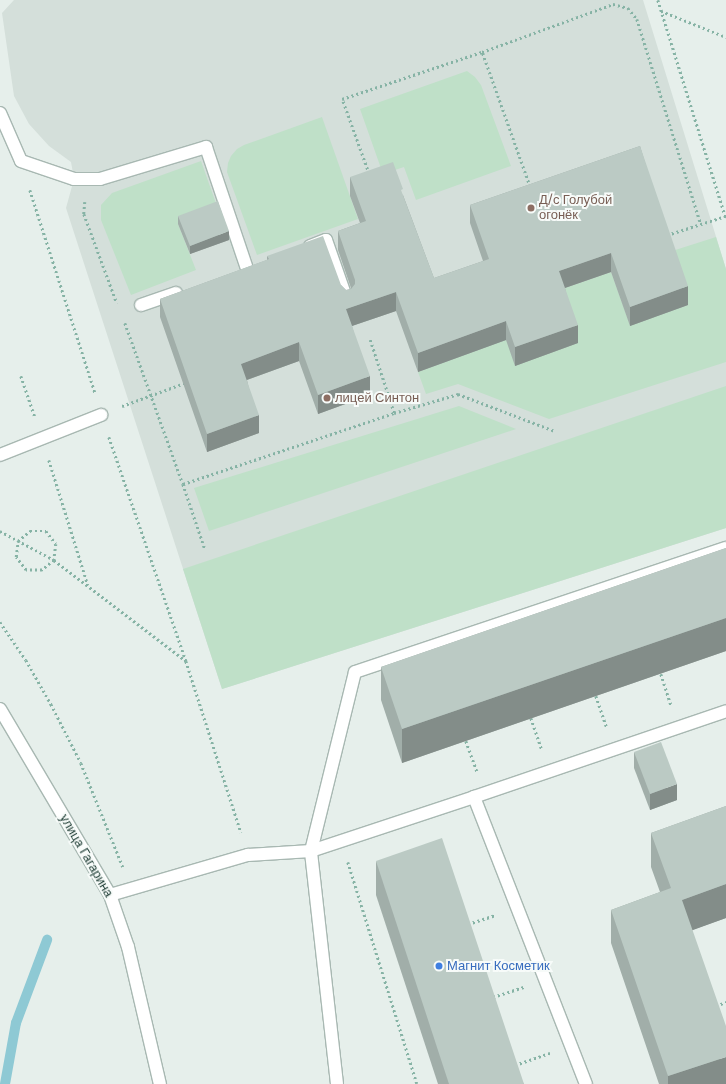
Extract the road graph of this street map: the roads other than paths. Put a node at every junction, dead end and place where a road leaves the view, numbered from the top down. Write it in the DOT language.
graph roads {
  1 [pos="0,113"];
  2 [pos="297,250"];
  3 [pos="261,264"];
  4 [pos="186,290"];
  5 [pos="348,302"];
  6 [pos="142,305"];
  7 [pos="101,415"];
  8 [pos="0,455"];
  9 [pos="726,548"];
  10 [pos="0,709"];
  11 [pos="726,711"];
  12 [pos="479,795"];
  13 [pos="311,851"];
  14 [pos="110,895"];
  15 [pos="160,1084"];
  16 [pos="337,1084"];
  17 [pos="586,1084"];
  1 -- 3 [label="street"];
  2 -- 5 [label="street"];
  4 -- 6 [label="street"];
  7 -- 8 [label="street"];
  9 -- 13 [label="street"];
  10 -- 14 [label="street, улица Гагарина"];
  11 -- 12 [label="street"];
  12 -- 13 [label="street"];
  12 -- 17 [label="street"];
  13 -- 14 [label="street"];
  13 -- 16 [label="street"];
  14 -- 15 [label="street, улица Гагарина"];
}
